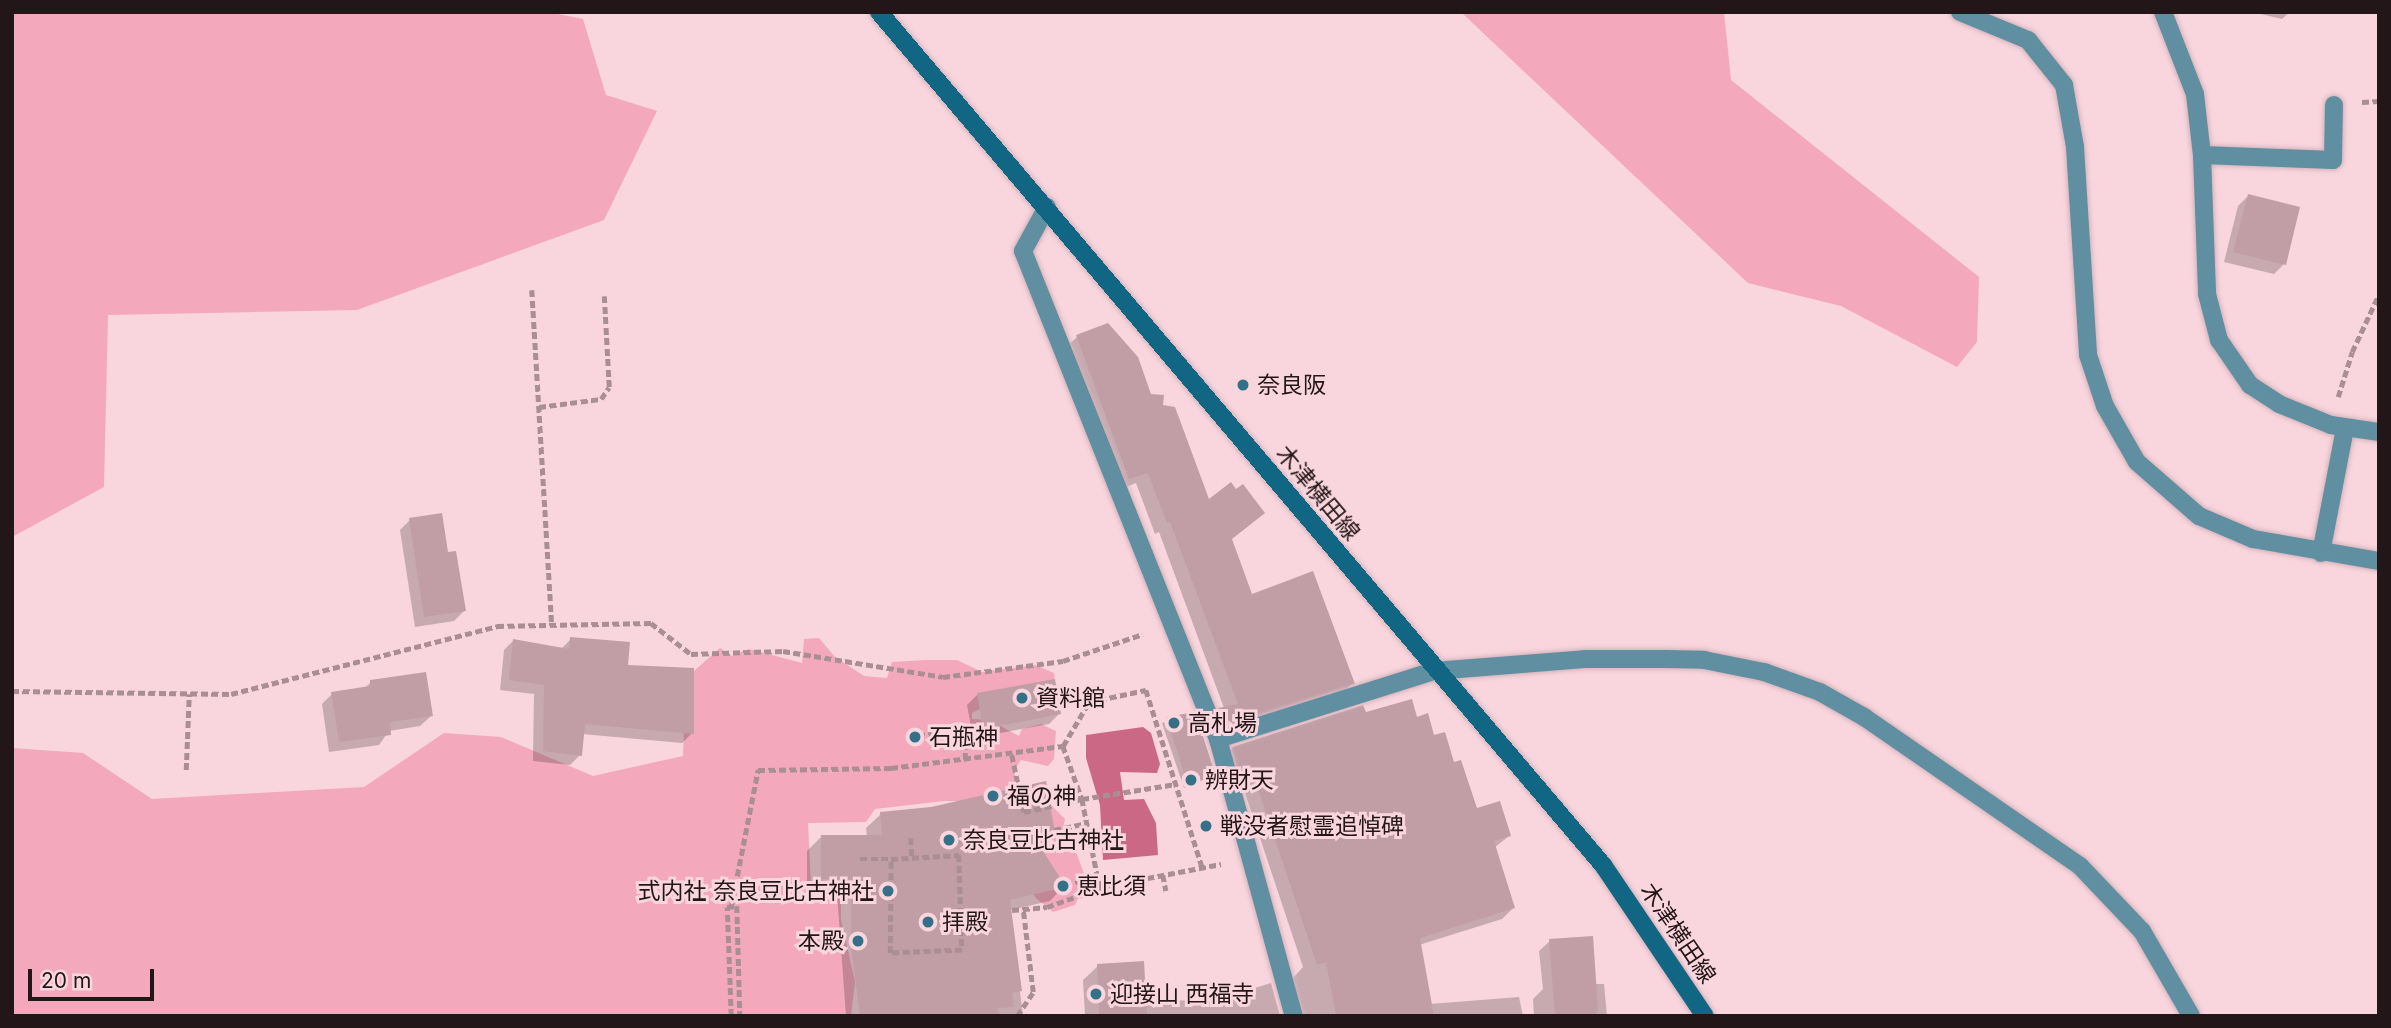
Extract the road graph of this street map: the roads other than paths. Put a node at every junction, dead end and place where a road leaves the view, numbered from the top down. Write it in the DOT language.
graph roads {
  1 [pos="879,12"];
  2 [pos="1960,12"];
  3 [pos="2164,12"];
  4 [pos="2333,105"];
  5 [pos="2202,155"];
  6 [pos="1047,207"];
  7 [pos="2338,426"];
  8 [pos="2379,432"];
  9 [pos="2321,553"];
  10 [pos="2379,561"];
  11 [pos="1434,671"];
  12 [pos="1218,739"];
  13 [pos="1294,1016"];
  14 [pos="1705,1016"];
  15 [pos="2191,1016"];
  1 -- 6 [label="main road, 木津横田線"];
  2 -- 9 [label="street"];
  3 -- 5 [label="street"];
  4 -- 5 [label="street"];
  5 -- 7 [label="street"];
  6 -- 11 [label="main road, 木津横田線"];
  6 -- 12 [label="street"];
  7 -- 8 [label="street"];
  7 -- 9 [label="street"];
  9 -- 10 [label="street"];
  11 -- 12 [label="street"];
  11 -- 14 [label="main road, 木津横田線"];
  11 -- 15 [label="street"];
  12 -- 13 [label="street"];
}
